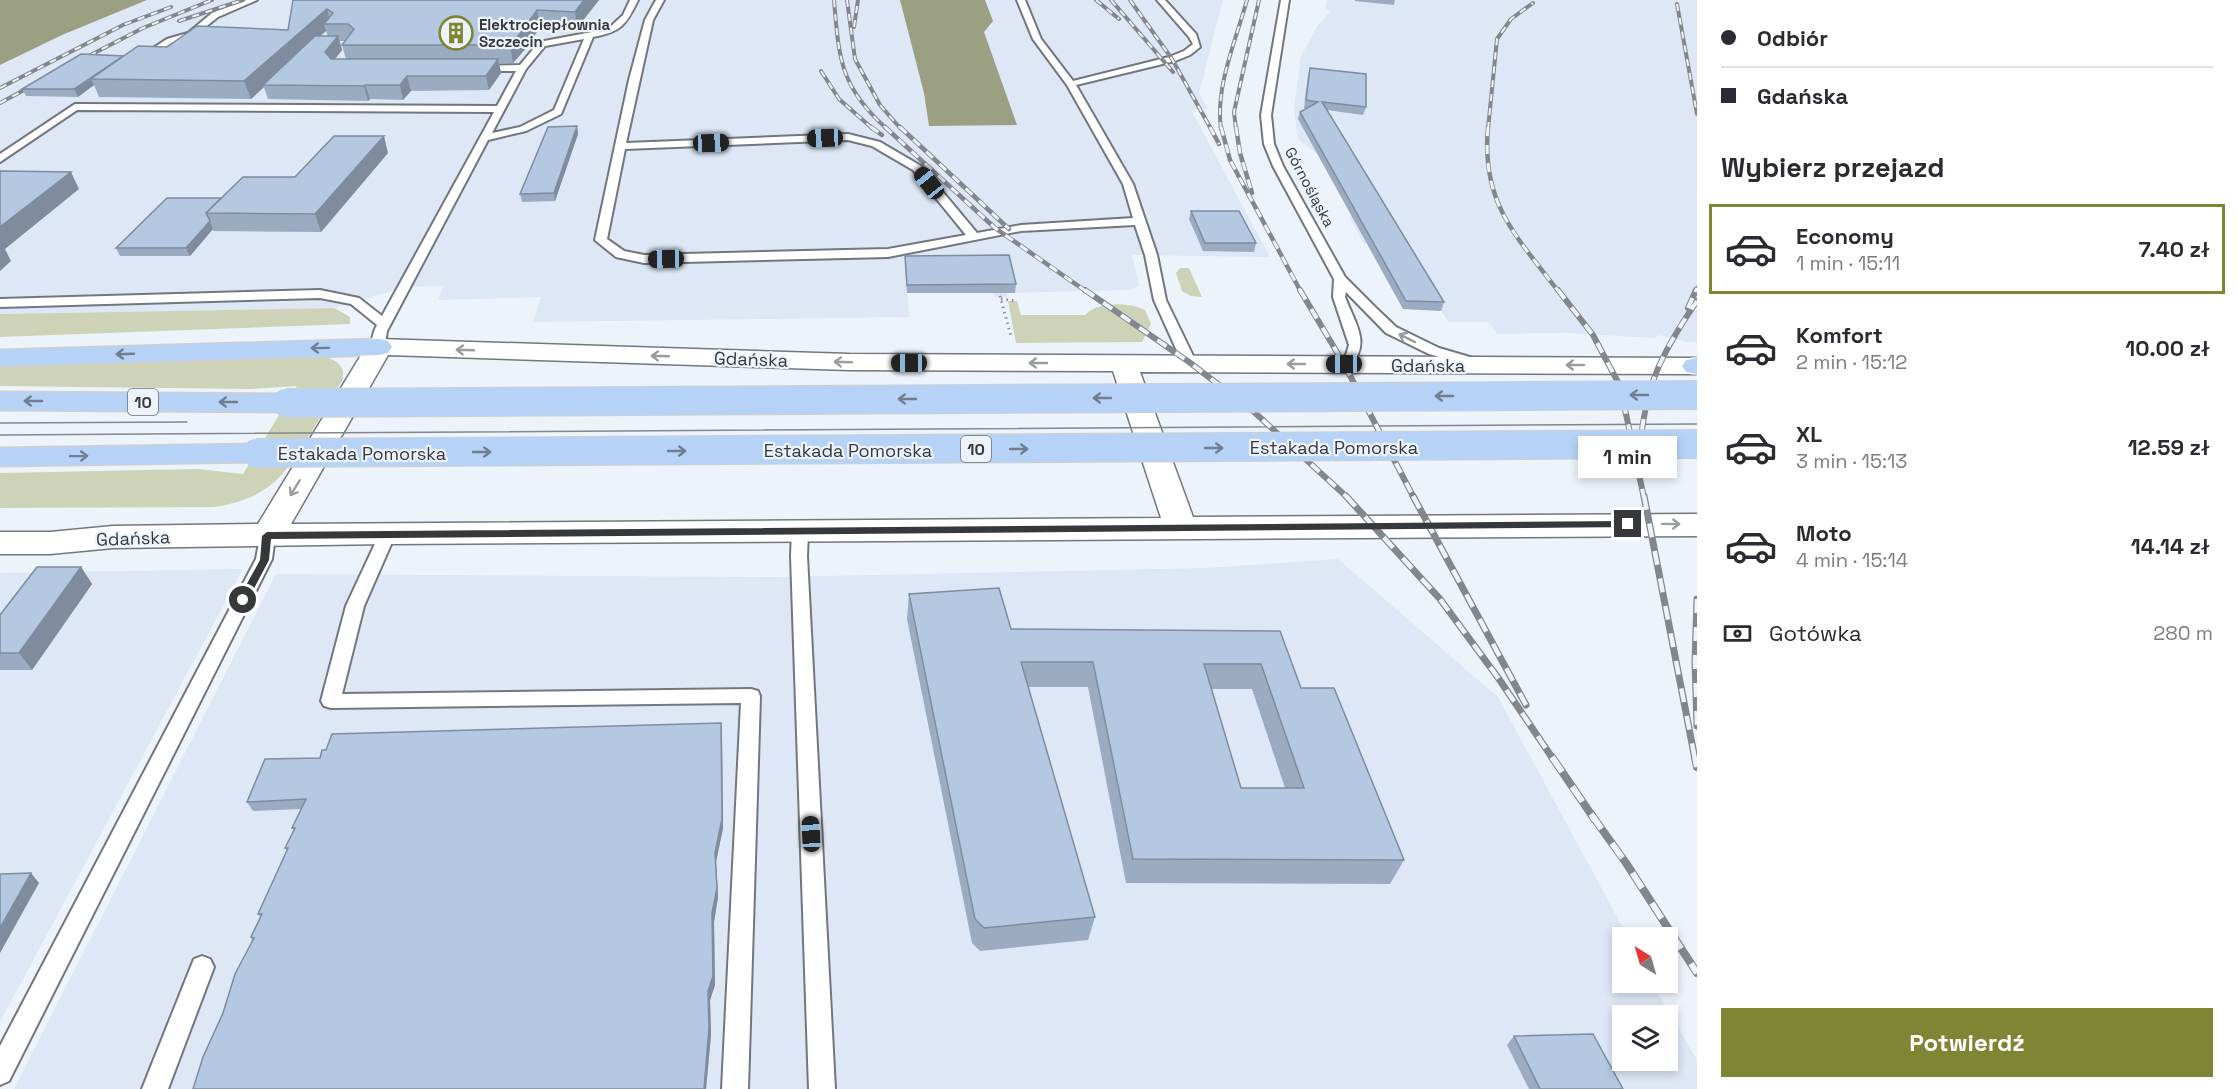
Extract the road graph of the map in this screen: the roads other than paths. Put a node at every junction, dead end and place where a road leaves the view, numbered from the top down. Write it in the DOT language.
graph roads {
  1 [pos="254,0"];
  2 [pos="634,0"];
  3 [pos="660,0"];
  4 [pos="1021,0"];
  5 [pos="1161,0"];
  6 [pos="1285,0"];
  7 [pos="190,34"];
  8 [pos="210,34"];
  9 [pos="589,36"];
  10 [pos="131,66"];
  11 [pos="463,68"];
  12 [pos="522,68"];
  13 [pos="1071,84"];
  14 [pos="93,94"];
  15 [pos="258,100"];
  16 [pos="75,107"];
  17 [pos="250,108"];
  18 [pos="500,109"];
  19 [pos="485,138"];
  20 [pos="620,146"];
  21 [pos="0,159"];
  22 [pos="1140,221"];
  23 [pos="975,238"];
  24 [pos="1340,279"];
  25 [pos="0,303"];
  26 [pos="381,336"];
  27 [pos="0,358"];
  28 [pos="1124,362"];
  29 [pos="1189,362"];
  30 [pos="1344,364"];
  31 [pos="1481,365"];
  32 [pos="1697,366"];
  33 [pos="1697,395"];
  34 [pos="0,401"];
  35 [pos="1697,444"];
  36 [pos="0,457"];
  37 [pos="1697,525"];
  38 [pos="1181,528"];
  39 [pos="800,531"];
  40 [pos="388,533"];
  41 [pos="267,536"];
  42 [pos="0,543"];
  43 [pos="201,967"];
  44 [pos="0,1072"];
  45 [pos="155,1089"];
  46 [pos="735,1089"];
  47 [pos="822,1089"];
  1 -- 7 [label="lane"];
  2 -- 9 [label="lane"];
  3 -- 20 [label="lane"];
  4 -- 13 [label="lane"];
  5 -- 13 [label="lane"];
  6 -- 24 [label="lane, Górnośląska"];
  7 -- 8 [label="lane"];
  7 -- 10 [label="lane"];
  9 -- 12 [label="lane"];
  9 -- 19 [label="lane"];
  11 -- 12 [label="lane"];
  12 -- 18 [label="lane"];
  13 -- 22 [label="lane"];
  14 -- 16 [label="lane"];
  15 -- 17 [label="lane"];
  16 -- 17 [label="lane"];
  16 -- 21 [label="lane"];
  17 -- 18 [label="lane"];
  18 -- 19 [label="lane"];
  19 -- 26 [label="lane"];
  20 -- 23 [label="lane"];
  20 -- 23 [label="lane"];
  22 -- 23 [label="lane"];
  22 -- 29 [label="lane"];
  24 -- 30 [label="lane, Górnośląska"];
  31 -- 24 [label="lane, Górnośląska, one-way"];
  25 -- 26 [label="lane"];
  26 -- 27 [label="main road, one-way"];
  28 -- 26 [label="street, Gdańska, one-way"];
  26 -- 41 [label="street, one-way"];
  28 -- 29 [label="street, Gdańska"];
  28 -- 38 [label="street"];
  30 -- 29 [label="street, Gdańska, one-way"];
  30 -- 31 [label="street, Gdańska"];
  32 -- 31 [label="street, Gdańska, one-way"];
  33 -- 34 [label="main road, 10, one-way, bridge"];
  36 -- 35 [label="main road, Estakada Pomorska / 10, one-way, bridge"];
  38 -- 37 [label="street, Gdańska, one-way"];
  38 -- 39 [label="street, Gdańska"];
  39 -- 40 [label="street, Gdańska"];
  39 -- 47 [label="lane"];
  40 -- 41 [label="street, Gdańska"];
  40 -- 46 [label="lane"];
  41 -- 42 [label="street, Gdańska"];
  41 -- 44 [label="lane"];
  43 -- 45 [label="lane"];
}
